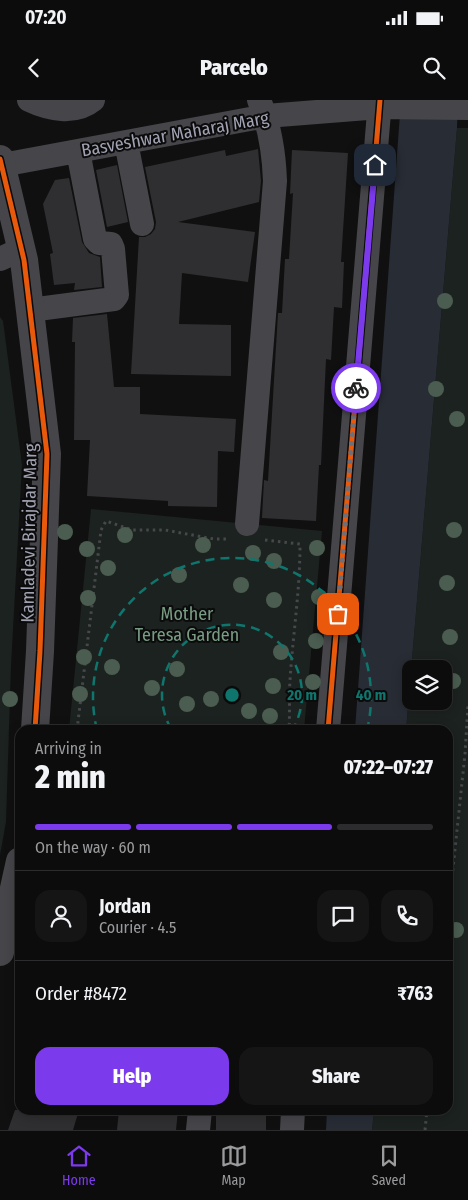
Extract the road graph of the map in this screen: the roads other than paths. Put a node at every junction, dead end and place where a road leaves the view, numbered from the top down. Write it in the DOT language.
graph roads {
  1 [pos="29,100"];
  2 [pos="93,100"];
  3 [pos="385,105"];
  4 [pos="262,108"];
  5 [pos="468,108"];
  6 [pos="126,142"];
  7 [pos="81,150"];
  8 [pos="1,162"];
  9 [pos="142,224"];
  10 [pos="100,233"];
  11 [pos="11,254"];
  12 [pos="30,310"];
  13 [pos="247,534"];
  14 [pos="35,725"];
  15 [pos="328,725"];
  16 [pos="15,884"];
  17 [pos="0,952"];
  18 [pos="200,1115"];
  19 [pos="294,1115"];
  20 [pos="198,1130"];
  21 [pos="292,1130"];
  1 -- 2 [label="street"];
  3 -- 4 [label="street, Basveshwar Maharaj Marg"];
  3 -- 5 [label="street, Basveshwar Maharaj Marg"];
  3 -- 15 [label="street"];
  4 -- 6 [label="street, Basveshwar Maharaj Marg"];
  4 -- 13 [label="street"];
  6 -- 7 [label="street, Basveshwar Maharaj Marg"];
  6 -- 9 [label="street"];
  7 -- 8 [label="street, Basveshwar Maharaj Marg"];
  7 -- 10 [label="street"];
  7 -- 12 [label="street"];
  8 -- 11 [label="street, Kamladevi Birajdar Marg"];
  11 -- 12 [label="street, Kamladevi Birajdar Marg"];
  12 -- 14 [label="street, Kamladevi Birajdar Marg"];
  16 -- 17 [label="street"];
  18 -- 20 [label="street"];
  19 -- 21 [label="street"];
}
